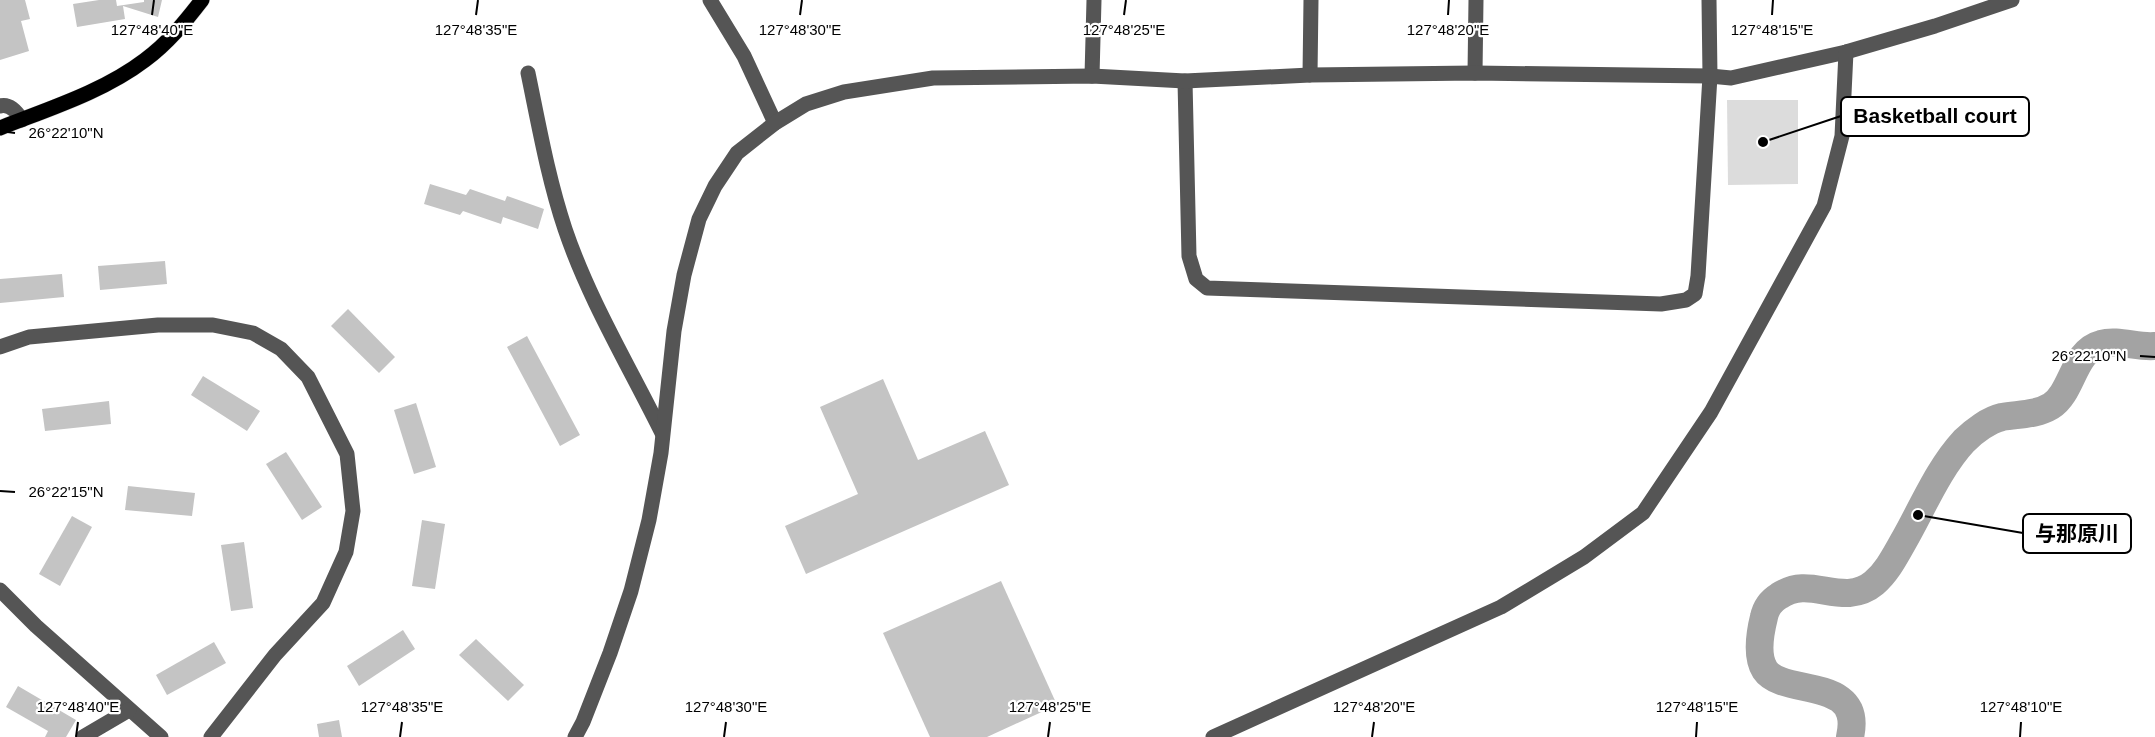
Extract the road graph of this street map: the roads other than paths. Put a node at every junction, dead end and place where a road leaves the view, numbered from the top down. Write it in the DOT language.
graph roads {
  1 [pos="202,0"];
  2 [pos="710,0"];
  3 [pos="1094,0"];
  4 [pos="1311,0"];
  5 [pos="1476,0"];
  6 [pos="1709,0"];
  7 [pos="2012,0"];
  8 [pos="1846,52"];
  9 [pos="1475,72"];
  10 [pos="528,73"];
  11 [pos="1310,75"];
  12 [pos="1092,76"];
  13 [pos="1710,76"];
  14 [pos="1185,81"];
  15 [pos="0,106"];
  16 [pos="22,120"];
  17 [pos="775,123"];
  18 [pos="0,128"];
  19 [pos="0,346"];
  20 [pos="662,433"];
  21 [pos="0,590"];
  22 [pos="129,710"];
  23 [pos="83,737"];
  24 [pos="161,737"];
  25 [pos="211,737"];
  26 [pos="575,737"];
  27 [pos="1213,737"];
  1 -- 16 [label="main road"];
  2 -- 17 [label="street"];
  3 -- 12 [label="street"];
  4 -- 11 [label="street"];
  5 -- 9 [label="street"];
  6 -- 13 [label="street"];
  7 -- 8 [label="street"];
  8 -- 13 [label="street"];
  8 -- 27 [label="street"];
  9 -- 11 [label="street"];
  9 -- 13 [label="street"];
  10 -- 20 [label="street"];
  11 -- 14 [label="street"];
  12 -- 14 [label="street"];
  12 -- 17 [label="street"];
  13 -- 14 [label="street"];
  15 -- 16 [label="street"];
  16 -- 18 [label="main road"];
  17 -- 20 [label="street"];
  19 -- 25 [label="street"];
  20 -- 26 [label="street"];
  21 -- 22 [label="street"];
  22 -- 23 [label="street"];
  22 -- 24 [label="street"];
}
